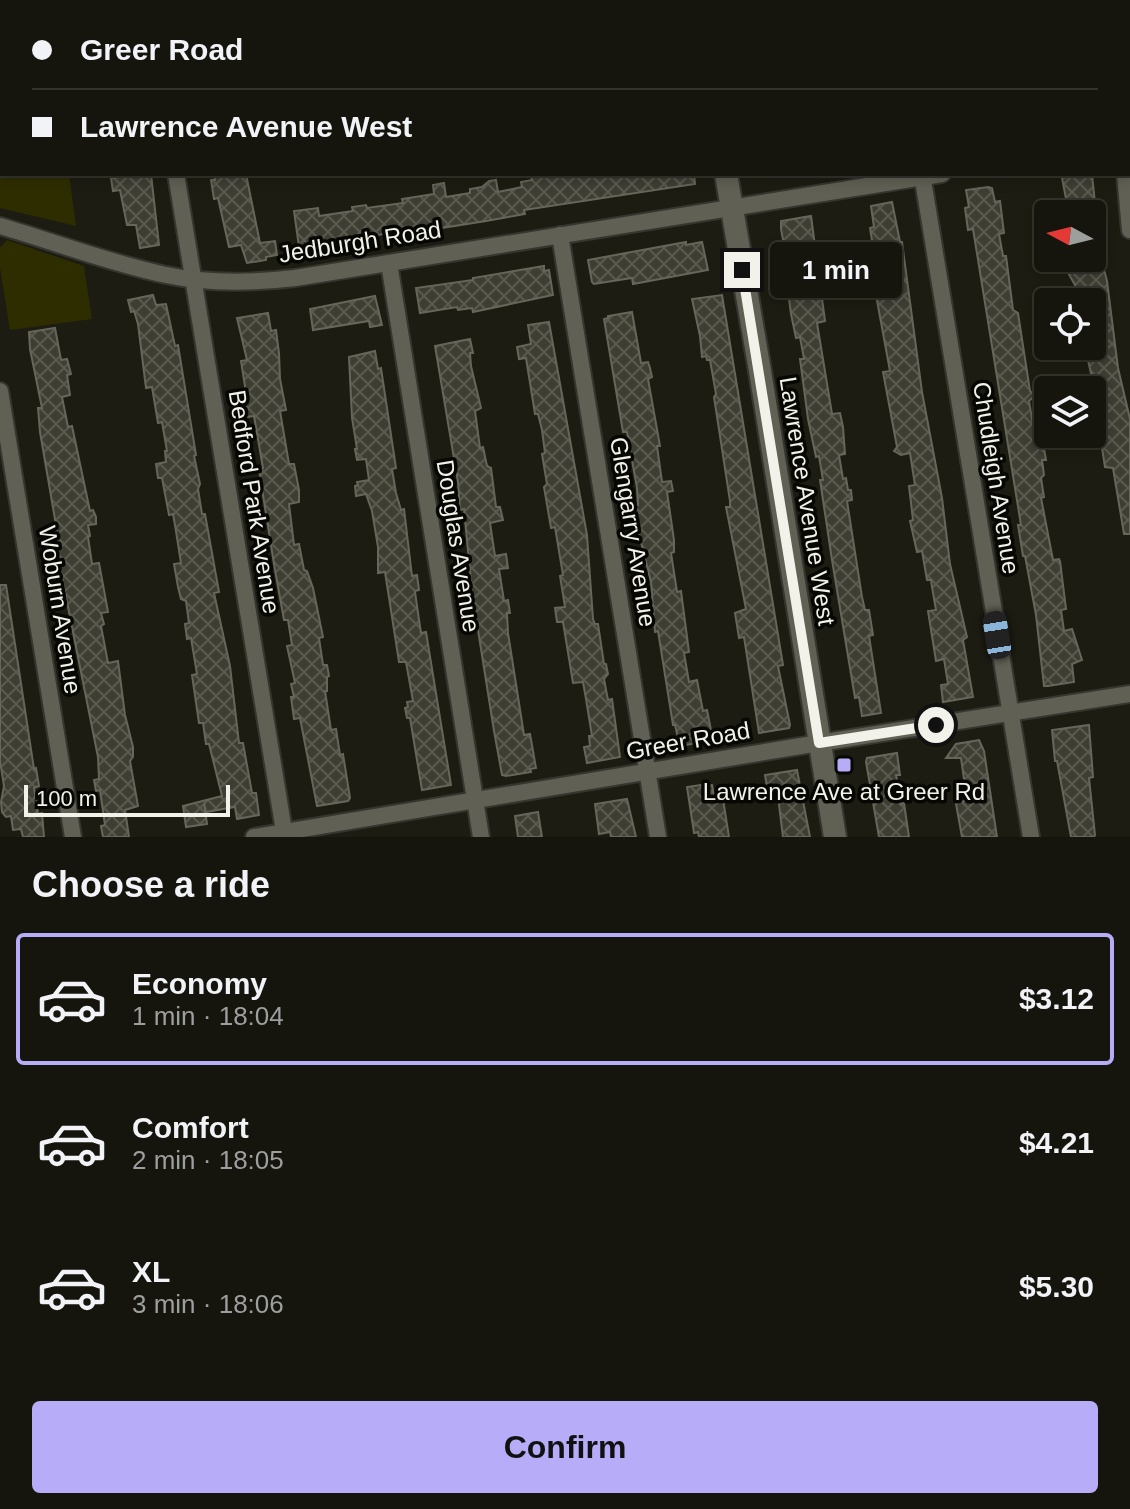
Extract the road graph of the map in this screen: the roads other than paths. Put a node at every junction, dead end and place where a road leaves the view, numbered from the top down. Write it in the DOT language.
graph roads {
  1 [pos="176,176"];
  2 [pos="726,176"];
  3 [pos="922,176"];
  4 [pos="1125,176"];
  5 [pos="731,207"];
  6 [pos="0,226"];
  7 [pos="1130,230"];
  8 [pos="560,235"];
  9 [pos="389,263"];
  10 [pos="194,279"];
  11 [pos="0,391"];
  12 [pos="1130,694"];
  13 [pos="1010,713"];
  14 [pos="819,743"];
  15 [pos="648,773"];
  16 [pos="475,801"];
  17 [pos="284,834"];
  18 [pos="73,837"];
  19 [pos="254,837"];
  20 [pos="481,837"];
  21 [pos="658,837"];
  22 [pos="835,837"];
  23 [pos="1031,837"];
  1 -- 10 [label="street, Bedford Park Avenue"];
  2 -- 5 [label="main road, Lawrence Avenue West"];
  3 -- 5 [label="street, Jedburgh Road"];
  3 -- 13 [label="street, Chudleigh Avenue"];
  4 -- 7 [label="street"];
  5 -- 8 [label="street, Jedburgh Road"];
  5 -- 14 [label="main road, Lawrence Avenue West"];
  6 -- 10 [label="street, Jedburgh Road"];
  8 -- 9 [label="street, Jedburgh Road"];
  8 -- 15 [label="street, Glengarry Avenue"];
  9 -- 10 [label="street, Jedburgh Road"];
  9 -- 16 [label="street, Douglas Avenue"];
  10 -- 17 [label="street, Bedford Park Avenue"];
  11 -- 18 [label="street, Woburn Avenue"];
  12 -- 13 [label="street, Greer Road"];
  13 -- 14 [label="street, Greer Road"];
  13 -- 23 [label="street, Chudleigh Avenue"];
  14 -- 15 [label="street, Greer Road"];
  14 -- 22 [label="main road, Lawrence Avenue West"];
  15 -- 16 [label="street, Greer Road"];
  15 -- 21 [label="street, Glengarry Avenue"];
  16 -- 17 [label="street, Greer Road"];
  16 -- 20 [label="street, Douglas Avenue"];
  17 -- 19 [label="street, Greer Road"];
}
